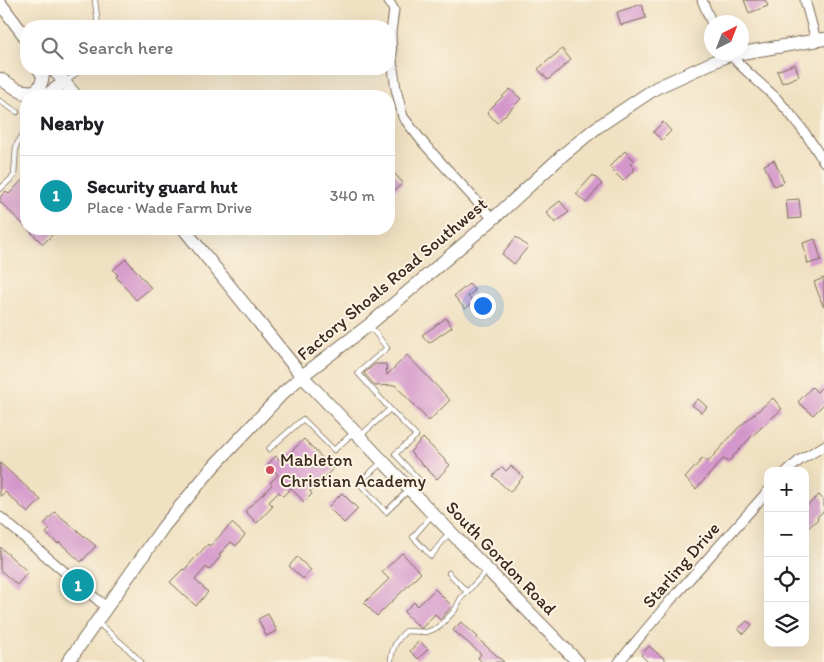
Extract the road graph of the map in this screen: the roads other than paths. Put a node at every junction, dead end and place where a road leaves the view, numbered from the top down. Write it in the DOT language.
graph roads {
  1 [pos="95,0"];
  2 [pos="388,0"];
  3 [pos="702,0"];
  4 [pos="805,0"];
  5 [pos="1,7"];
  6 [pos="708,15"];
  7 [pos="97,20"];
  8 [pos="393,20"];
  9 [pos="20,31"];
  10 [pos="820,40"];
  11 [pos="749,51"];
  12 [pos="716,60"];
  13 [pos="735,60"];
  14 [pos="42,75"];
  15 [pos="59,75"];
  16 [pos="74,75"];
  17 [pos="394,75"];
  18 [pos="65,82"];
  19 [pos="1,83"];
  20 [pos="35,90"];
  21 [pos="54,90"];
  22 [pos="71,90"];
  23 [pos="20,92"];
  24 [pos="0,101"];
  25 [pos="17,112"];
  26 [pos="20,139"];
  27 [pos="824,162"];
  28 [pos="0,189"];
  29 [pos="493,219"];
  30 [pos="189,235"];
  31 [pos="369,325"];
  32 [pos="302,376"];
  33 [pos="390,409"];
  34 [pos="357,435"];
  35 [pos="824,446"];
  36 [pos="269,449"];
  37 [pos="383,461"];
  38 [pos="792,467"];
  39 [pos="410,489"];
  40 [pos="764,495"];
  41 [pos="433,514"];
  42 [pos="0,518"];
  43 [pos="450,531"];
  44 [pos="488,570"];
  45 [pos="448,573"];
  46 [pos="467,592"];
  47 [pos="106,607"];
  48 [pos="96,621"];
  49 [pos="68,662"];
  50 [pos="141,662"];
  51 [pos="391,662"];
  52 [pos="578,662"];
  53 [pos="619,662"];
  1 -- 7 [label="lane"];
  2 -- 8 [label="street"];
  3 -- 6 [label="street"];
  4 -- 10 [label="street"];
  5 -- 9 [label="street"];
  10 -- 11 [label="street, Factory Shoals Road Southwest"];
  12 -- 29 [label="street, Factory Shoals Road Southwest"];
  13 -- 27 [label="street"];
  14 -- 20 [label="street"];
  15 -- 18 [label="street"];
  16 -- 18 [label="lane"];
  17 -- 29 [label="street"];
  18 -- 21 [label="street"];
  18 -- 22 [label="street"];
  19 -- 23 [label="street"];
  24 -- 25 [label="lane"];
  26 -- 28 [label="lane"];
  29 -- 31 [label="street, Factory Shoals Road Southwest"];
  30 -- 32 [label="street, South Gordon Road"];
  31 -- 32 [label="street, Factory Shoals Road Southwest"];
  31 -- 33 [label="lane"];
  32 -- 34 [label="street, South Gordon Road"];
  32 -- 47 [label="street, Factory Shoals Road Southwest"];
  33 -- 34 [label="lane"];
  33 -- 39 [label="lane"];
  34 -- 36 [label="lane"];
  34 -- 37 [label="street, South Gordon Road"];
  35 -- 38 [label="street"];
  37 -- 39 [label="street, South Gordon Road"];
  37 -- 39 [label="lane"];
  39 -- 41 [label="street, South Gordon Road"];
  40 -- 53 [label="street, Starling Drive"];
  41 -- 43 [label="street, South Gordon Road"];
  41 -- 43 [label="lane"];
  42 -- 47 [label="street"];
  43 -- 44 [label="street, South Gordon Road"];
  44 -- 46 [label="lane"];
  44 -- 52 [label="street, South Gordon Road"];
  45 -- 46 [label="lane"];
  46 -- 51 [label="lane"];
  47 -- 48 [label="street, Factory Shoals Road Southwest"];
  48 -- 49 [label="street, Factory Shoals Road Southwest"];
  48 -- 50 [label="lane"];
}
